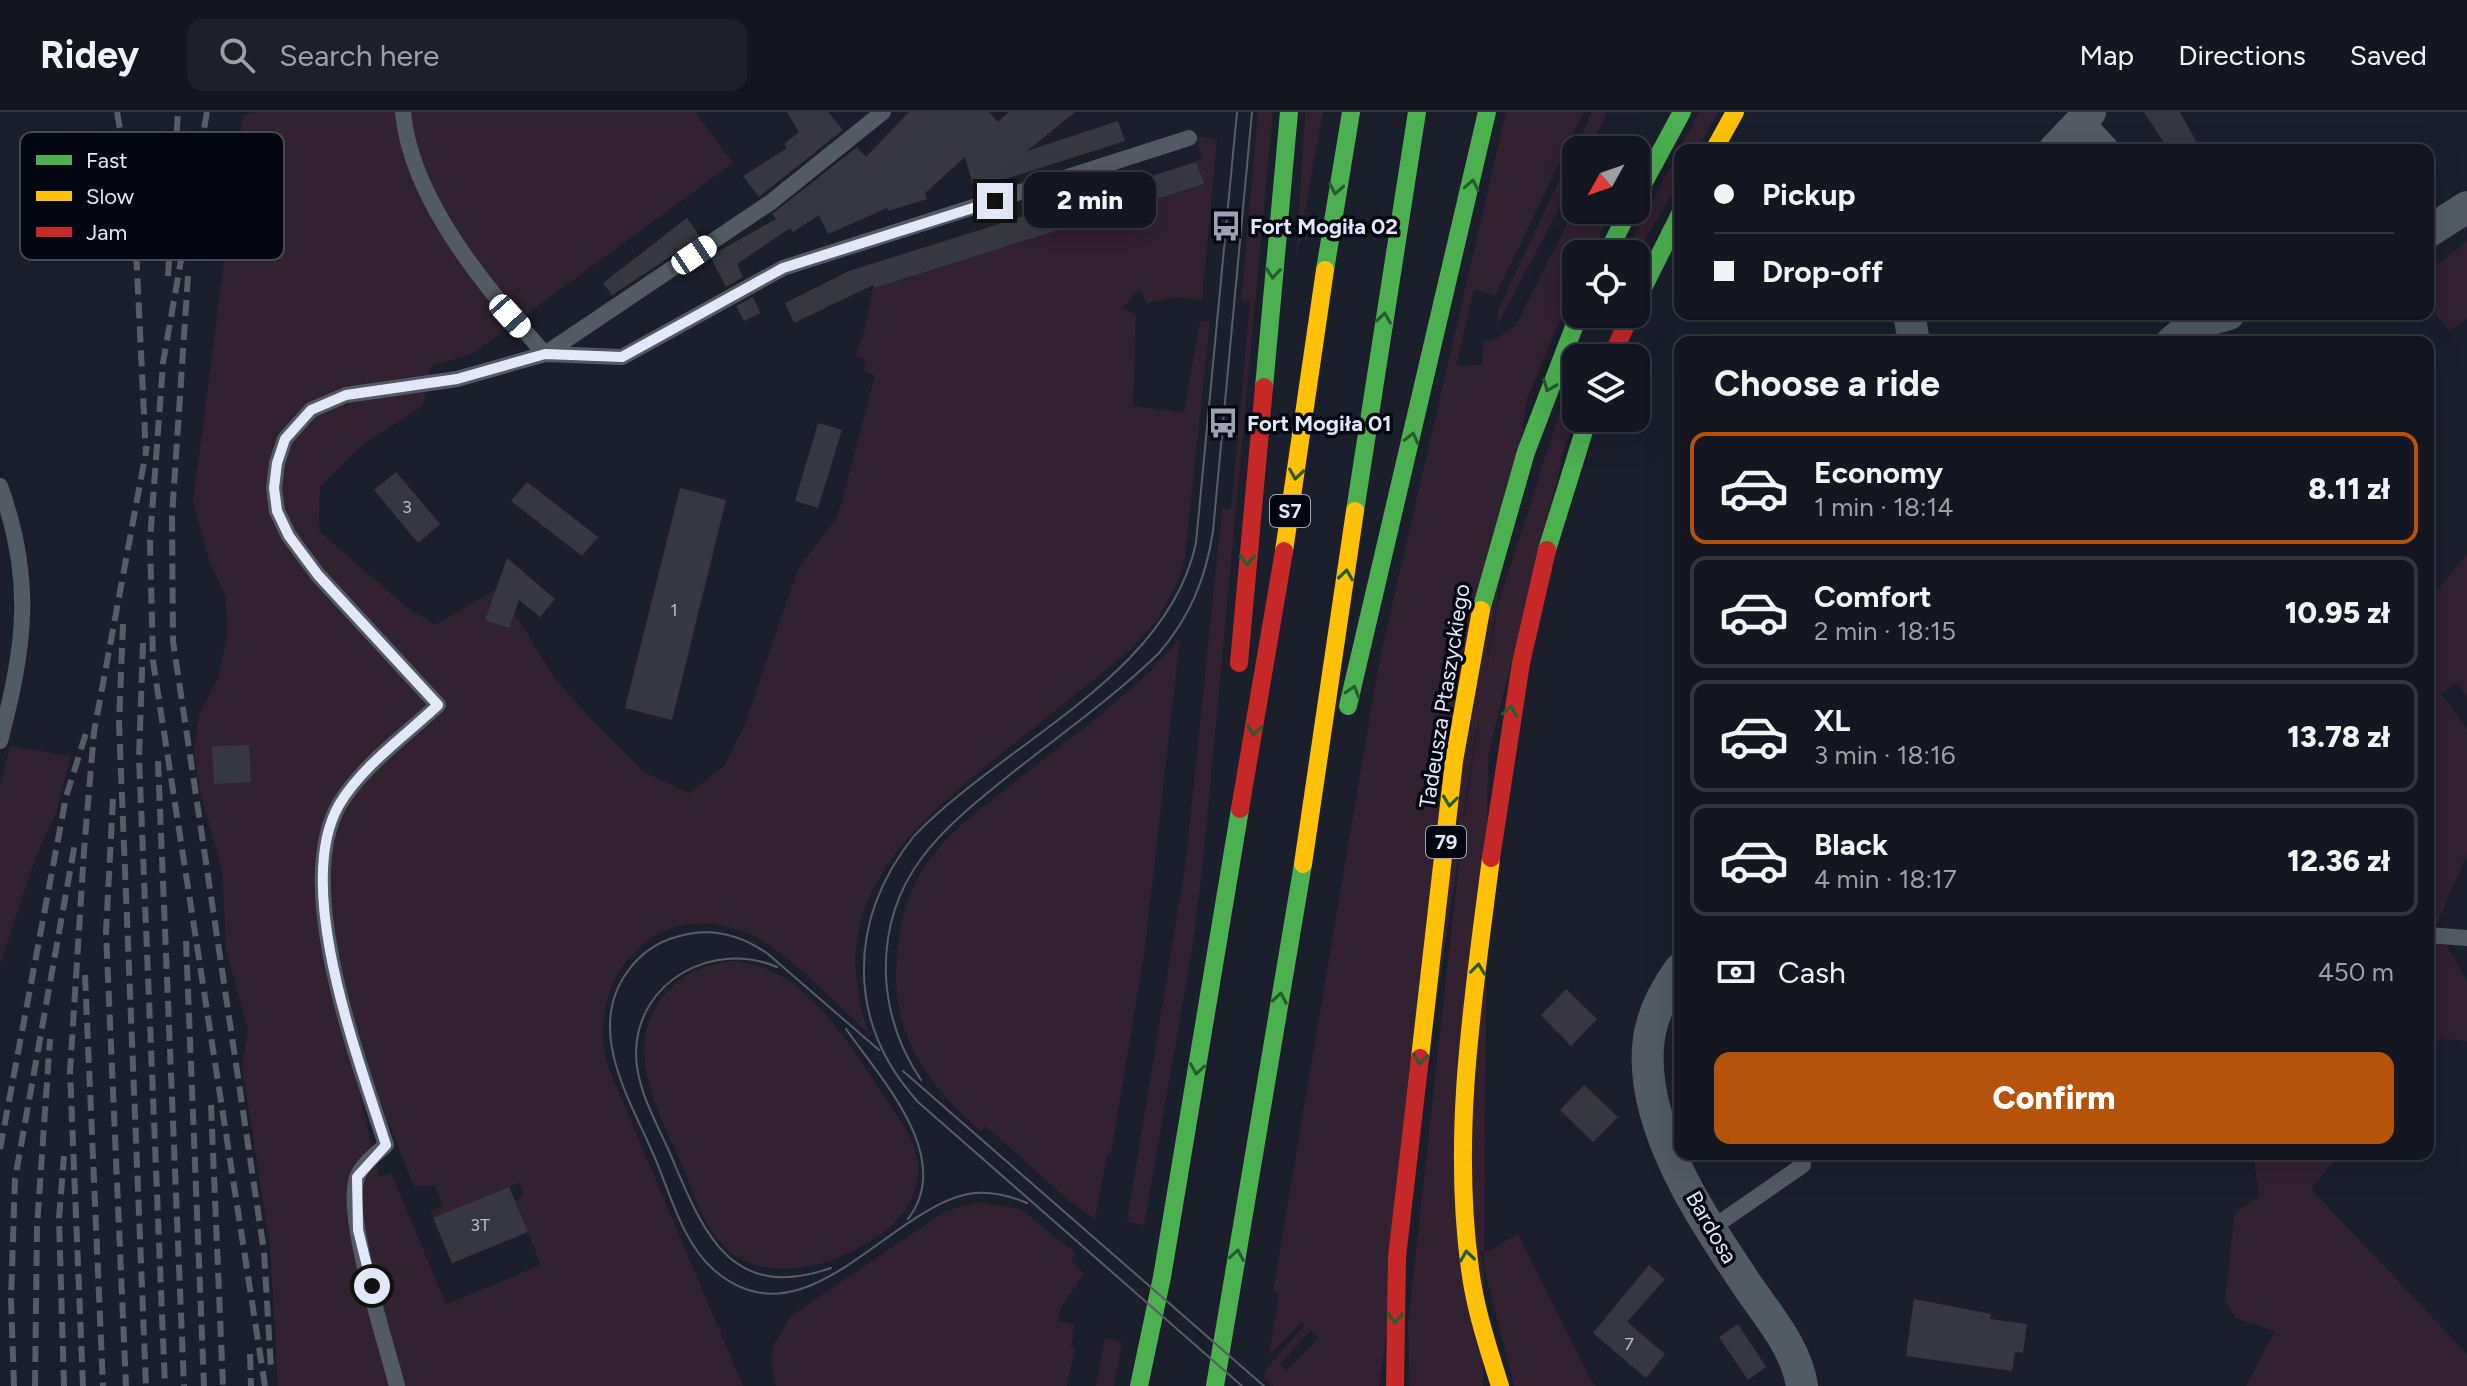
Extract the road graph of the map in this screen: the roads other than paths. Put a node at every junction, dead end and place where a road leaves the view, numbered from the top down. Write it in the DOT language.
graph roads {
  1 [pos="403,112"];
  2 [pos="883,112"];
  3 [pos="1289,112"];
  4 [pos="1351,112"];
  5 [pos="1417,112"];
  6 [pos="1487,112"];
  7 [pos="1682,112"];
  8 [pos="1735,112"];
  9 [pos="2085,119"];
  10 [pos="1189,138"];
  11 [pos="1717,144"];
  12 [pos="2060,144"];
  13 [pos="2100,144"];
  14 [pos="1650,171"];
  15 [pos="2467,207"];
  16 [pos="1674,226"];
  17 [pos="2434,228"];
  18 [pos="1650,274"];
  19 [pos="2208,320"];
  20 [pos="2183,327"];
  21 [pos="1573,328"];
  22 [pos="545,354"];
  23 [pos="1583,432"];
  24 [pos="0,486"];
  25 [pos="1238,679"];
  26 [pos="1235,725"];
  27 [pos="0,741"];
  28 [pos="1306,846"];
  29 [pos="1224,909"];
  30 [pos="2434,935"];
  31 [pos="2467,938"];
  32 [pos="1674,979"];
  33 [pos="1674,1155"];
  34 [pos="1676,1160"];
  35 [pos="1803,1165"];
  36 [pos="1712,1228"];
  37 [pos="397,1386"];
  38 [pos="1139,1386"];
  39 [pos="1215,1386"];
  40 [pos="1395,1386"];
  41 [pos="1500,1386"];
  42 [pos="1802,1386"];
  1 -- 22 [label="lane"];
  2 -- 22 [label="lane"];
  3 -- 25 [label="main road, one-way"];
  4 -- 29 [label="main road, S7, one-way"];
  28 -- 5 [label="main road, one-way"];
  28 -- 6 [label="main road, one-way"];
  7 -- 14 [label="main road"];
  8 -- 11 [label="main road"];
  9 -- 12 [label="street"];
  9 -- 13 [label="street"];
  10 -- 22 [label="lane"];
  15 -- 17 [label="street"];
  16 -- 18 [label="main road"];
  19 -- 20 [label="street"];
  21 -- 40 [label="main road, Tadeusza Ptaszyckiego / 79, one-way"];
  22 -- 37 [label="lane"];
  41 -- 23 [label="main road, 79, one-way"];
  24 -- 27 [label="lane"];
  26 -- 29 [label="main road"];
  39 -- 28 [label="main road, one-way"];
  29 -- 38 [label="main road, S7, one-way"];
  30 -- 31 [label="lane"];
  32 -- 33 [label="street, Bardosa"];
  34 -- 36 [label="street, Bardosa"];
  35 -- 36 [label="lane"];
  36 -- 42 [label="street, Bardosa"];
}
